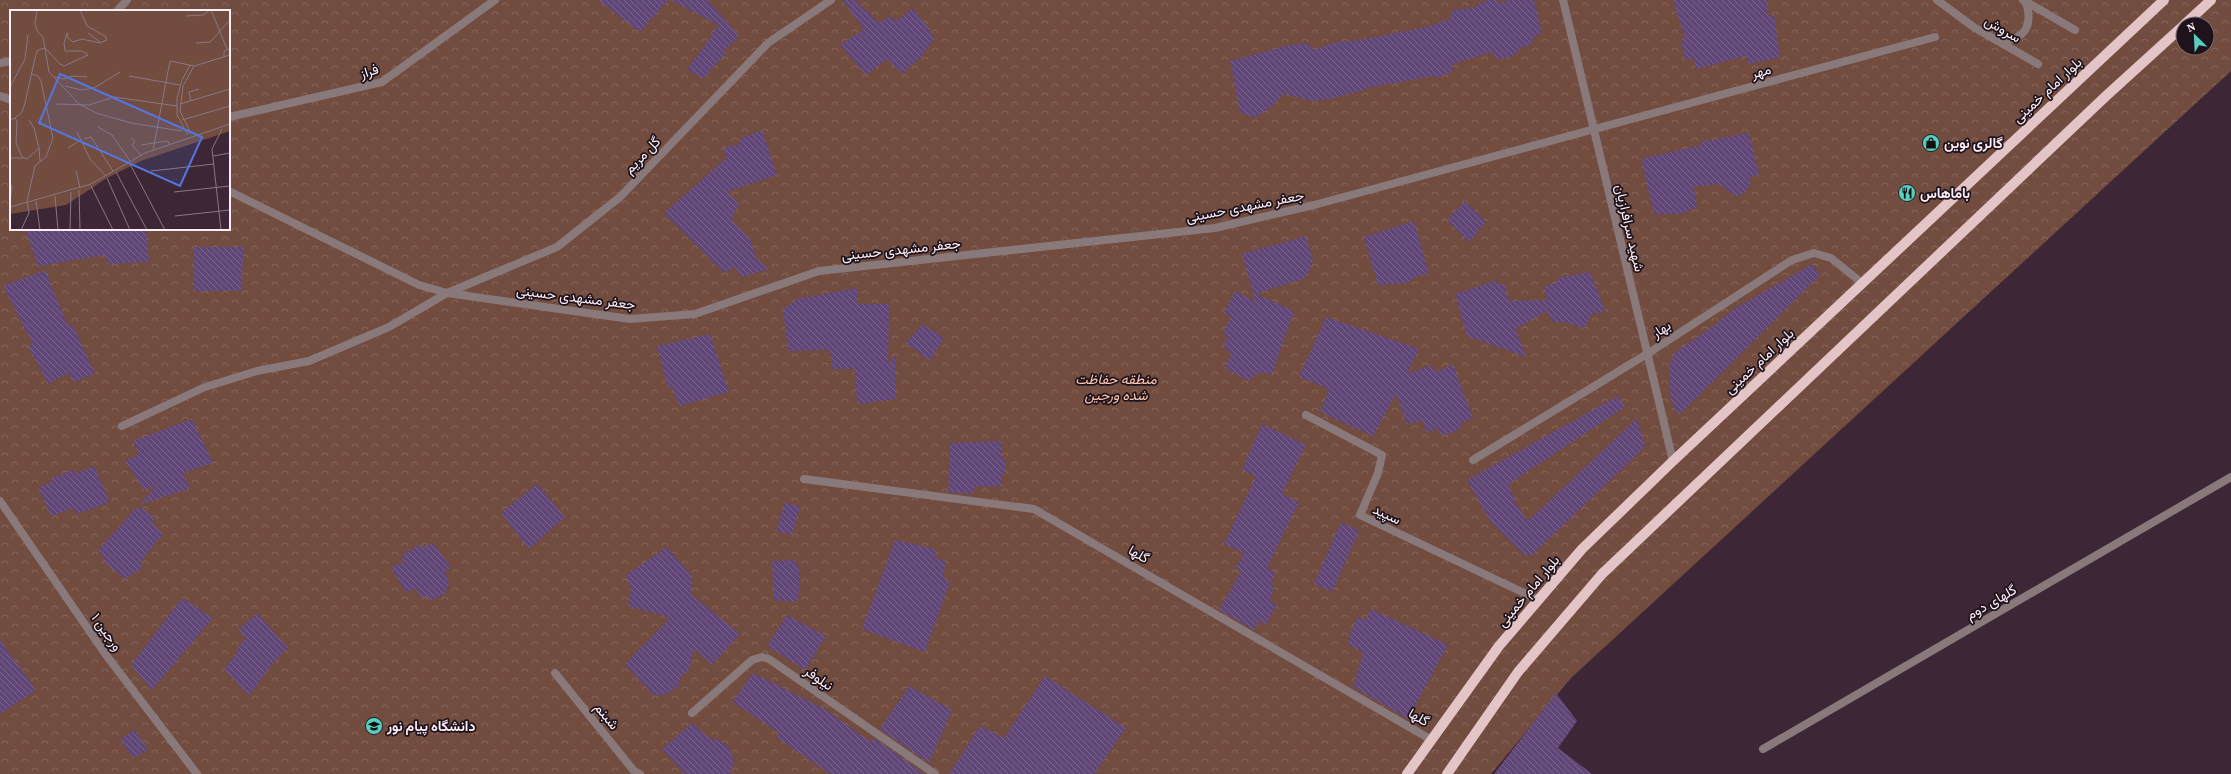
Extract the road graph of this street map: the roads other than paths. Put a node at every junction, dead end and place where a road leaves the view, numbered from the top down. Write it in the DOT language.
graph roads {
  1 [pos="127,0"];
  2 [pos="496,0"];
  3 [pos="831,0"];
  4 [pos="1563,0"];
  5 [pos="1937,0"];
  6 [pos="2164,0"];
  7 [pos="2211,0"];
  8 [pos="2024,1"];
  9 [pos="118,10"];
  10 [pos="2194,16"];
  11 [pos="2075,30"];
  12 [pos="2175,33"];
  13 [pos="1936,37"];
  14 [pos="2001,42"];
  15 [pos="10,61"];
  16 [pos="0,63"];
  17 [pos="2038,64"];
  18 [pos="0,96"];
  19 [pos="10,100"];
  20 [pos="230,117"];
  21 [pos="1594,129"];
  22 [pos="230,191"];
  23 [pos="1862,283"];
  24 [pos="447,293"];
  25 [pos="1647,354"];
  26 [pos="1306,415"];
  27 [pos="122,426"];
  28 [pos="1473,460"];
  29 [pos="1672,461"];
  30 [pos="2231,477"];
  31 [pos="804,479"];
  32 [pos="0,501"];
  33 [pos="1539,600"];
  34 [pos="555,673"];
  35 [pos="692,713"];
  36 [pos="1430,739"];
  37 [pos="1763,749"];
  38 [pos="635,773"];
  39 [pos="1450,773"];
  40 [pos="197,774"];
  41 [pos="934,774"];
  42 [pos="1407,774"];
  1 -- 9 [label="street"];
  2 -- 20 [label="street, فراز"];
  3 -- 24 [label="street, گل مریم"];
  4 -- 21 [label="street, شهید سرافرازیان"];
  5 -- 14 [label="street, سروش"];
  6 -- 23 [label="main road, بلوار امام خمینی"];
  7 -- 10 [label="main road"];
  8 -- 11 [label="street"];
  8 -- 14 [label="street"];
  12 -- 39 [label="main road"];
  13 -- 21 [label="street, مهر"];
  14 -- 17 [label="street, سروش"];
  15 -- 16 [label="street"];
  18 -- 19 [label="street"];
  21 -- 24 [label="street, جعفر مشهدی حسینی"];
  21 -- 25 [label="street, شهید سرافرازیان"];
  22 -- 24 [label="street, جعفر مشهدی حسینی"];
  23 -- 25 [label="street, بهار"];
  23 -- 29 [label="main road, بلوار امام خمینی"];
  24 -- 27 [label="street, گل مریم"];
  25 -- 28 [label="street, بهار"];
  25 -- 29 [label="street, شهید سرافرازیان"];
  26 -- 33 [label="street, سپید"];
  29 -- 33 [label="main road, بلوار امام خمینی"];
  30 -- 37 [label="street, گلهای دوم"];
  31 -- 36 [label="street, گلها"];
  32 -- 40 [label="street, ورجین ۱"];
  33 -- 36 [label="main road, بلوار امام خمینی"];
  34 -- 38 [label="street, شبنم"];
  35 -- 41 [label="street, نیلوفر"];
  36 -- 42 [label="main road, بلوار امام خمینی"];
}
